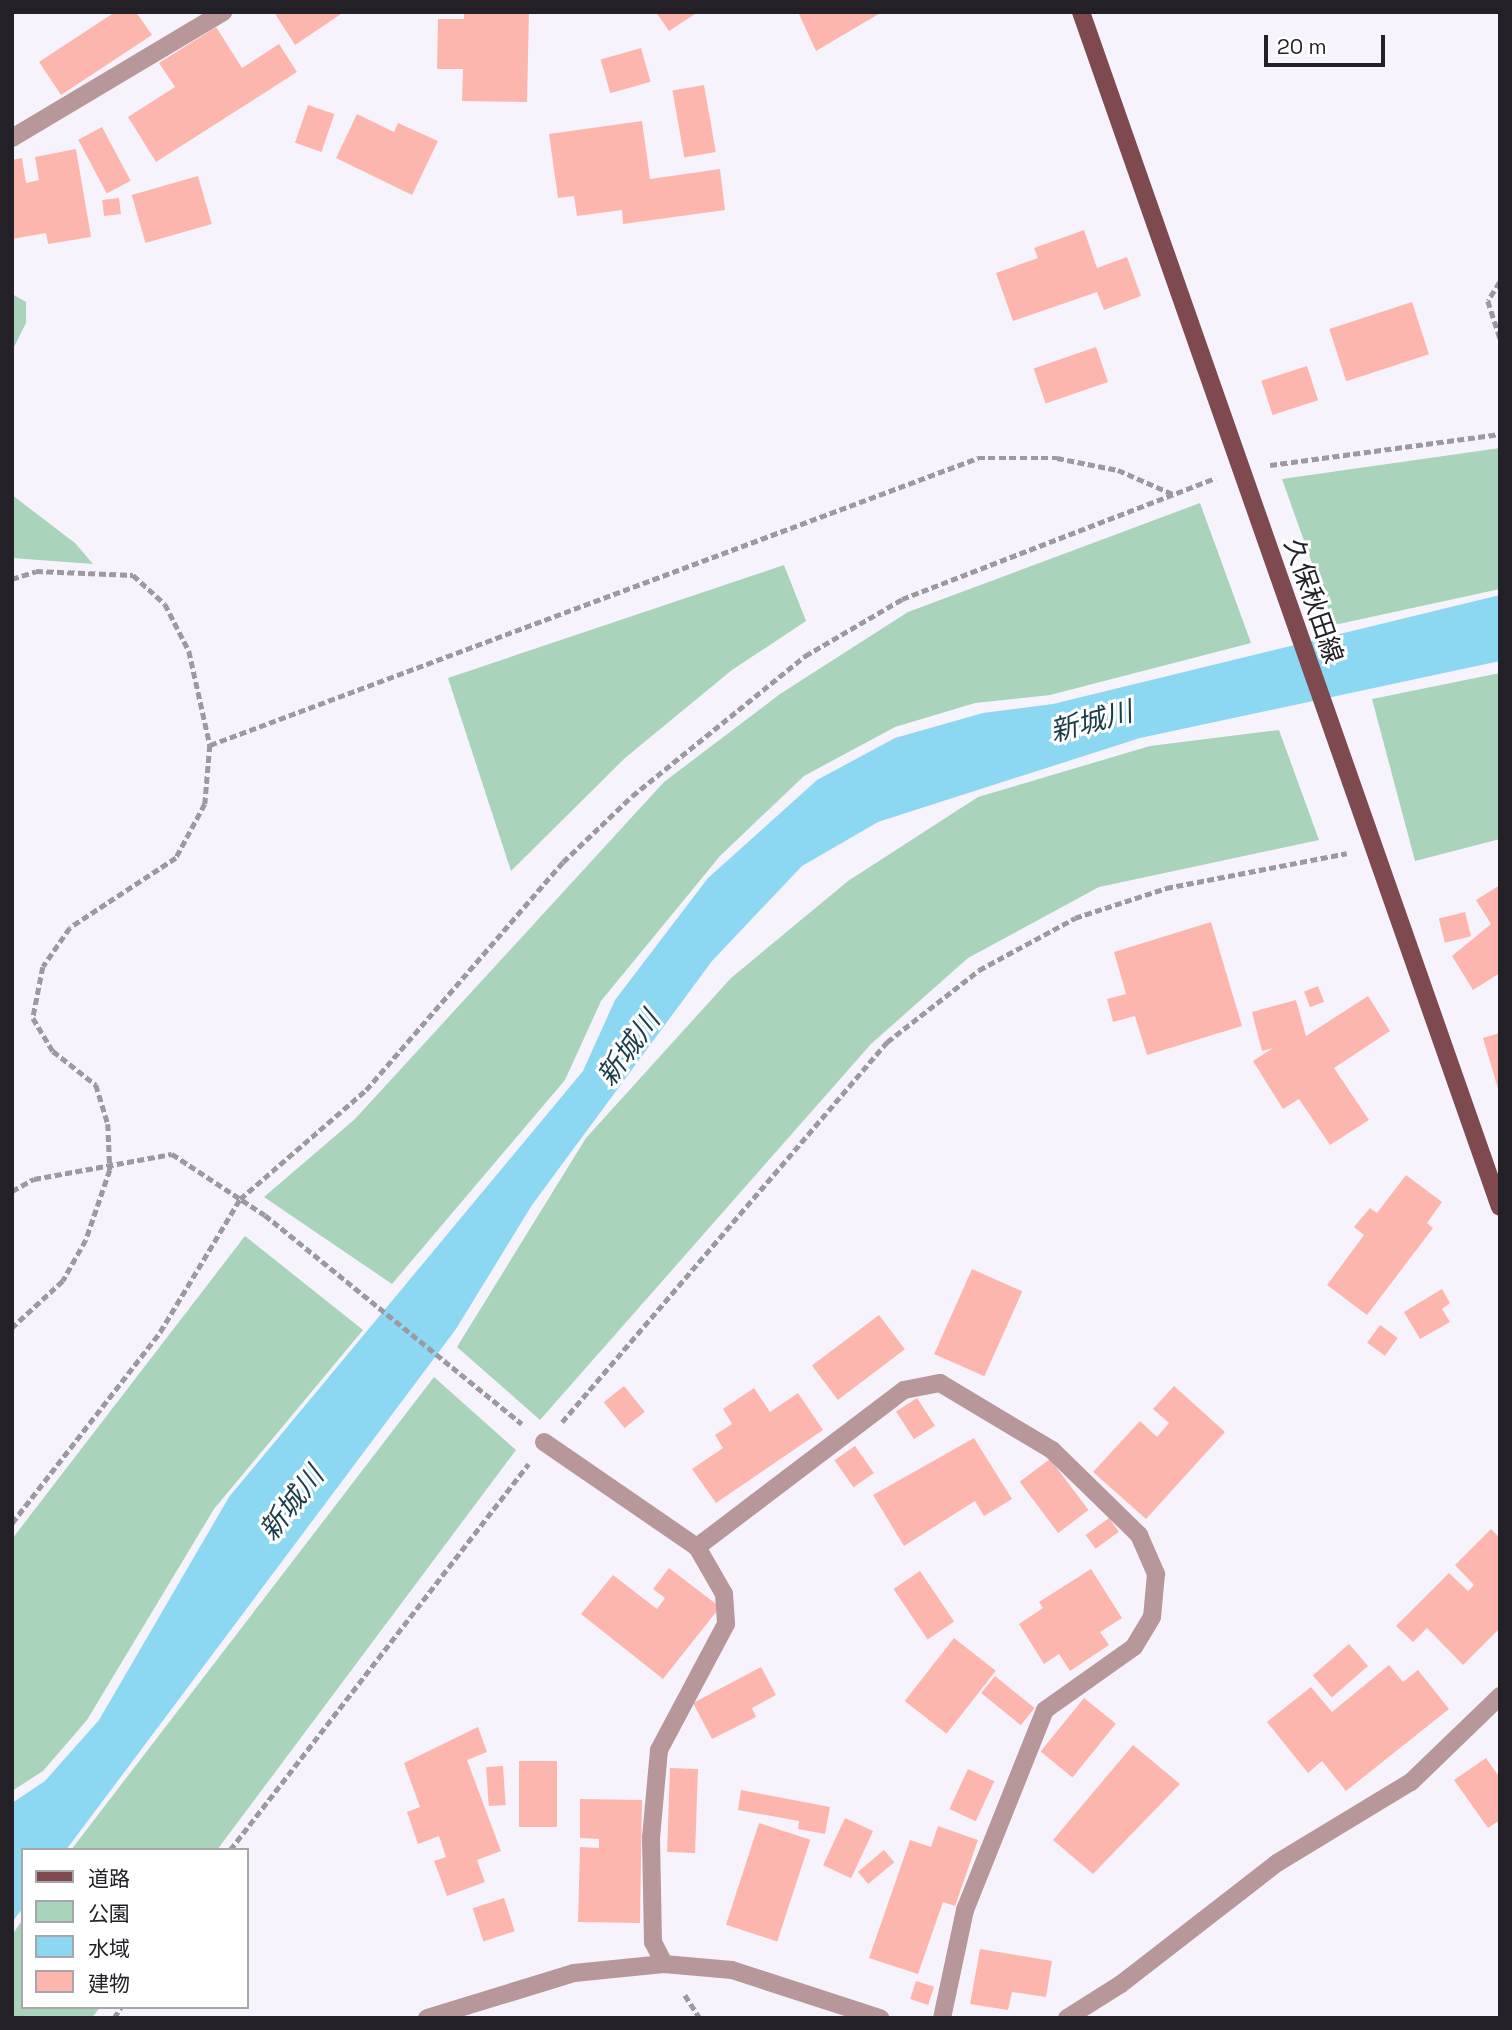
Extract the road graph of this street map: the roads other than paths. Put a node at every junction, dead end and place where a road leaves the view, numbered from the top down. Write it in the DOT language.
graph roads {
  1 [pos="223,12"];
  2 [pos="1081,12"];
  3 [pos="12,138"];
  4 [pos="1500,1206"];
  5 [pos="544,1442"];
  6 [pos="697,1547"];
  7 [pos="1500,1696"];
  8 [pos="664,1964"];
  9 [pos="427,2018"];
  10 [pos="880,2018"];
  11 [pos="942,2018"];
  12 [pos="1068,2018"];
  1 -- 3 [label="street"];
  2 -- 4 [label="main road, 久保秋田線"];
  5 -- 6 [label="street"];
  6 -- 8 [label="street"];
  6 -- 11 [label="street"];
  7 -- 12 [label="street"];
  8 -- 9 [label="street"];
  8 -- 10 [label="street"];
}
